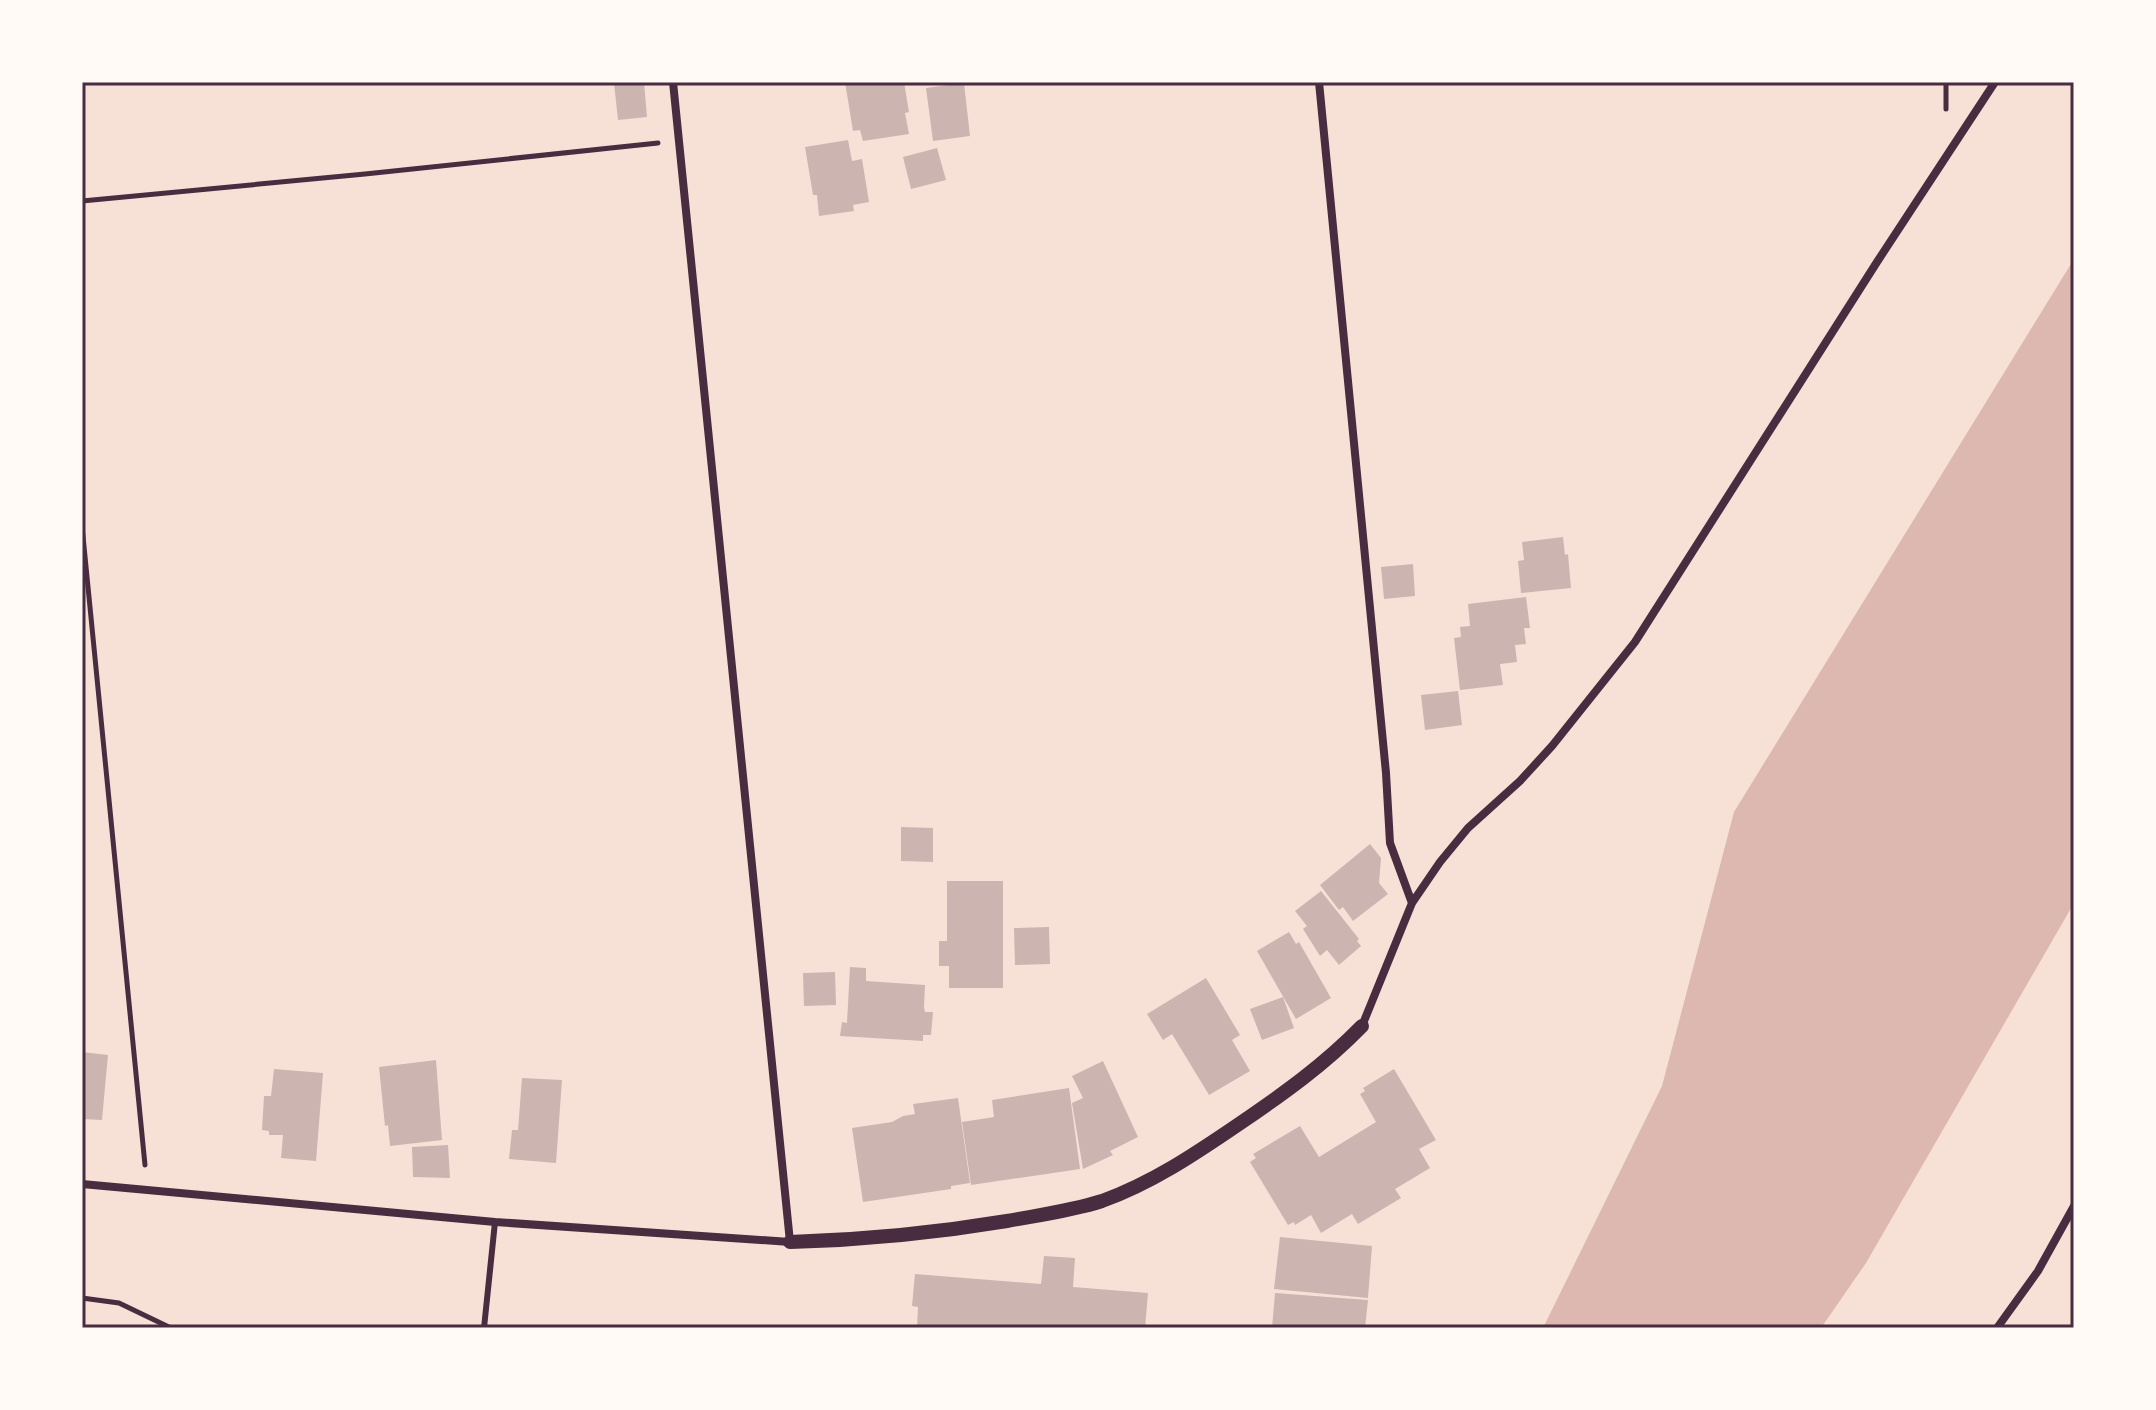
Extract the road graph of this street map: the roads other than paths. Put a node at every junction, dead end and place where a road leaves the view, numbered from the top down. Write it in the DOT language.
graph roads {
  1 [pos="673,82"];
  2 [pos="1319,82"];
  3 [pos="1995,82"];
  4 [pos="1412,903"];
  5 [pos="1362,1026"];
  6 [pos="82,1184"];
  7 [pos="2074,1206"];
  8 [pos="495,1222"];
  9 [pos="790,1242"];
  10 [pos="484,1328"];
  11 [pos="1997,1328"];
  1 -- 9 [label="street"];
  2 -- 4 [label="street"];
  3 -- 4 [label="street"];
  4 -- 5 [label="street"];
  5 -- 9 [label="street"];
  6 -- 8 [label="street"];
  7 -- 11 [label="street"];
  8 -- 9 [label="street"];
  8 -- 10 [label="lane"];
}
